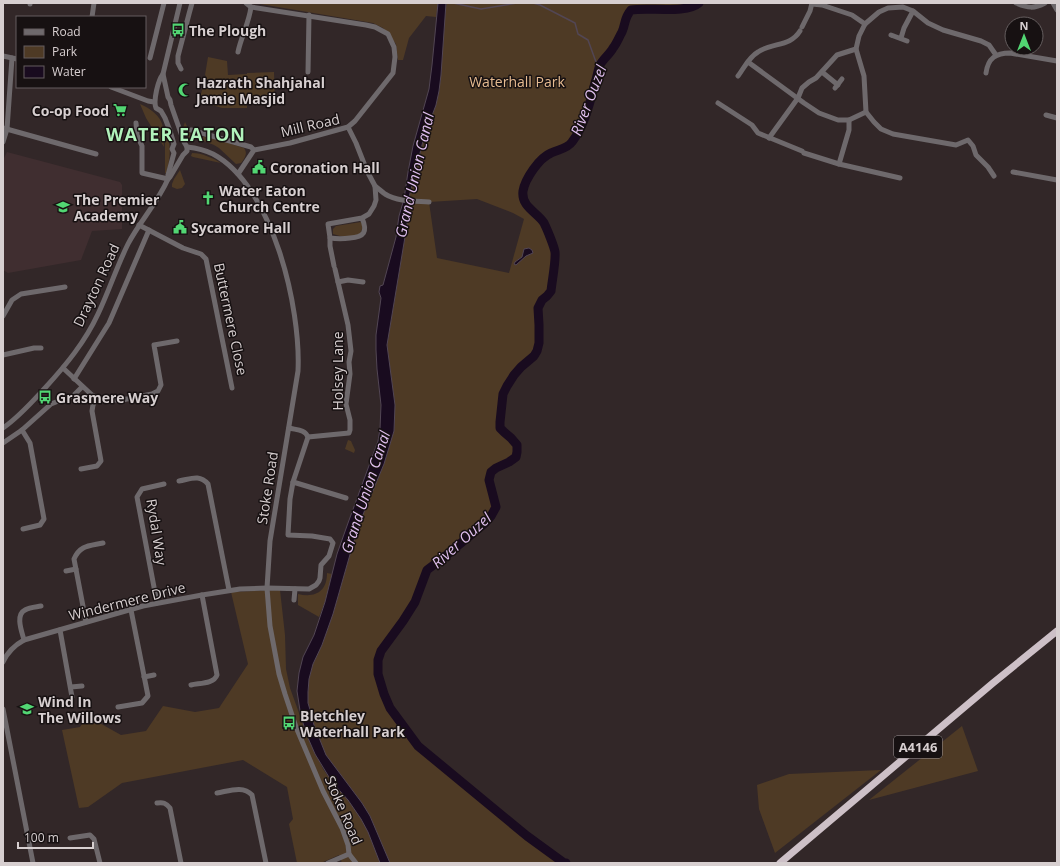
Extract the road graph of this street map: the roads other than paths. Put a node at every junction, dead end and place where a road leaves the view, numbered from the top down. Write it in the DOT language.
graph roads {
  1 [pos="94,3"];
  2 [pos="164,3"];
  3 [pos="180,3"];
  4 [pos="192,3"];
  5 [pos="246,3"];
  6 [pos="1016,3"];
  7 [pos="1045,3"];
  8 [pos="812,4"];
  9 [pos="903,5"];
  10 [pos="251,7"];
  11 [pos="912,11"];
  12 [pos="309,15"];
  13 [pos="92,16"];
  14 [pos="865,24"];
  15 [pos="891,35"];
  16 [pos="900,38"];
  17 [pos="907,41"];
  18 [pos="856,49"];
  19 [pos="238,52"];
  20 [pos="996,55"];
  21 [pos="3,56"];
  22 [pos="150,58"];
  23 [pos="14,59"];
  24 [pos="1057,61"];
  25 [pos="748,62"];
  26 [pos="180,69"];
  27 [pos="308,72"];
  28 [pos="822,72"];
  29 [pos="986,73"];
  30 [pos="163,74"];
  31 [pos="738,76"];
  32 [pos="842,79"];
  33 [pos="114,88"];
  34 [pos="168,97"];
  35 [pos="798,98"];
  36 [pos="155,100"];
  37 [pos="718,103"];
  38 [pos="170,105"];
  39 [pos="161,112"];
  40 [pos="866,112"];
  41 [pos="1046,115"];
  42 [pos="1057,118"];
  43 [pos="849,120"];
  44 [pos="136,123"];
  45 [pos="348,127"];
  46 [pos="5,129"];
  47 [pos="191,130"];
  48 [pos="769,138"];
  49 [pos="3,142"];
  50 [pos="174,144"];
  51 [pos="185,144"];
  52 [pos="254,150"];
  53 [pos="174,153"];
  54 [pos="96,154"];
  55 [pos="183,155"];
  56 [pos="839,164"];
  57 [pos="1013,172"];
  58 [pos="238,174"];
  59 [pos="994,176"];
  60 [pos="900,178"];
  61 [pos="168,179"];
  62 [pos="1057,180"];
  63 [pos="375,186"];
  64 [pos="429,202"];
  65 [pos="362,218"];
  66 [pos="139,225"];
  67 [pos="149,230"];
  68 [pos="330,238"];
  69 [pos="338,282"];
  70 [pos="363,282"];
  71 [pos="65,287"];
  72 [pos="3,316"];
  73 [pos="177,341"];
  74 [pos="41,348"];
  75 [pos="3,355"];
  76 [pos="63,368"];
  77 [pos="74,379"];
  78 [pos="82,387"];
  79 [pos="232,388"];
  80 [pos="97,398"];
  81 [pos="3,428"];
  82 [pos="289,428"];
  83 [pos="22,430"];
  84 [pos="308,437"];
  85 [pos="3,443"];
  86 [pos="80,469"];
  87 [pos="179,481"];
  88 [pos="293,482"];
  89 [pos="164,484"];
  90 [pos="346,498"];
  91 [pos="23,529"];
  92 [pos="103,543"];
  93 [pos="76,569"];
  94 [pos="66,571"];
  95 [pos="267,588"];
  96 [pos="295,589"];
  97 [pos="229,590"];
  98 [pos="202,595"];
  99 [pos="294,600"];
  100 [pos="157,603"];
  101 [pos="41,606"];
  102 [pos="131,610"];
  103 [pos="86,622"];
  104 [pos="60,630"];
  105 [pos="1057,631"];
  106 [pos="24,640"];
  107 [pos="3,662"];
  108 [pos="154,675"];
  109 [pos="144,677"];
  110 [pos="191,685"];
  111 [pos="82,686"];
  112 [pos="71,688"];
  113 [pos="53,705"];
  114 [pos="118,708"];
  115 [pos="3,709"];
  116 [pos="217,793"];
  117 [pos="157,803"];
  118 [pos="70,838"];
  119 [pos="349,854"];
  120 [pos="33,863"];
  121 [pos="100,863"];
  122 [pos="181,863"];
  123 [pos="266,863"];
  124 [pos="328,863"];
  125 [pos="356,863"];
  126 [pos="780,863"];
  1 -- 13 [label="street"];
  2 -- 22 [label="street"];
  3 -- 30 [label="street"];
  4 -- 26 [label="street"];
  5 -- 10 [label="street"];
  6 -- 7 [label="street"];
  8 -- 14 [label="street"];
  8 -- 25 [label="street"];
  9 -- 11 [label="street"];
  9 -- 14 [label="street"];
  10 -- 12 [label="street"];
  10 -- 19 [label="street"];
  11 -- 16 [label="street"];
  11 -- 20 [label="street"];
  12 -- 27 [label="street"];
  12 -- 45 [label="street"];
  14 -- 18 [label="street"];
  15 -- 16 [label="street"];
  16 -- 17 [label="street"];
  18 -- 28 [label="street"];
  18 -- 40 [label="street"];
  20 -- 24 [label="street"];
  20 -- 29 [label="street"];
  21 -- 23 [label="street"];
  23 -- 46 [label="street"];
  25 -- 31 [label="street"];
  25 -- 35 [label="street"];
  28 -- 32 [label="street"];
  28 -- 35 [label="street"];
  30 -- 34 [label="street"];
  30 -- 36 [label="street"];
  33 -- 36 [label="street"];
  34 -- 36 [label="street"];
  34 -- 38 [label="street"];
  35 -- 43 [label="street"];
  35 -- 48 [label="street"];
  36 -- 39 [label="street"];
  37 -- 48 [label="street"];
  38 -- 39 [label="street"];
  38 -- 51 [label="street"];
  39 -- 50 [label="street"];
  40 -- 43 [label="street"];
  40 -- 59 [label="street"];
  41 -- 42 [label="street"];
  43 -- 56 [label="street"];
  44 -- 61 [label="street"];
  45 -- 52 [label="street, Mill Road"];
  45 -- 63 [label="street, Mill Road"];
  46 -- 49 [label="street"];
  46 -- 54 [label="street"];
  47 -- 52 [label="street"];
  48 -- 56 [label="street"];
  50 -- 51 [label="street"];
  50 -- 53 [label="street"];
  51 -- 55 [label="street"];
  51 -- 58 [label="street, Stoke Road"];
  52 -- 58 [label="street"];
  53 -- 55 [label="street"];
  53 -- 61 [label="street, Drayton Road"];
  55 -- 61 [label="street, Drayton Road"];
  56 -- 60 [label="street"];
  57 -- 62 [label="street"];
  58 -- 82 [label="street, Stoke Road"];
  61 -- 66 [label="street, Drayton Road"];
  63 -- 64 [label="street"];
  63 -- 65 [label="street, Mill Road"];
  65 -- 68 [label="street"];
  65 -- 68 [label="street"];
  66 -- 67 [label="street, Buttermere Close"];
  66 -- 76 [label="street, Drayton Road"];
  67 -- 77 [label="street, Drayton Road"];
  67 -- 79 [label="street, Buttermere Close"];
  68 -- 69 [label="street, Holsey Lane"];
  69 -- 70 [label="street"];
  69 -- 84 [label="street, Holsey Lane"];
  71 -- 72 [label="street"];
  73 -- 80 [label="street"];
  74 -- 75 [label="street"];
  76 -- 77 [label="street"];
  76 -- 81 [label="street, Drayton Road"];
  77 -- 78 [label="street"];
  78 -- 80 [label="street"];
  78 -- 83 [label="street"];
  80 -- 86 [label="street"];
  82 -- 84 [label="street"];
  82 -- 95 [label="street, Stoke Road"];
  83 -- 85 [label="street"];
  83 -- 91 [label="street"];
  84 -- 88 [label="street"];
  87 -- 97 [label="street"];
  88 -- 90 [label="street"];
  88 -- 96 [label="street, Windermere Drive"];
  89 -- 100 [label="street, Rydal Way"];
  92 -- 93 [label="street"];
  93 -- 94 [label="street"];
  93 -- 103 [label="street"];
  95 -- 96 [label="street, Windermere Drive"];
  95 -- 97 [label="street, Windermere Drive"];
  95 -- 119 [label="street, Stoke Road"];
  96 -- 99 [label="street"];
  97 -- 98 [label="street, Windermere Drive"];
  98 -- 100 [label="street, Windermere Drive"];
  98 -- 110 [label="street"];
  100 -- 102 [label="street, Windermere Drive"];
  101 -- 106 [label="street"];
  102 -- 103 [label="street, Windermere Drive"];
  102 -- 109 [label="street"];
  103 -- 104 [label="street, Windermere Drive"];
  104 -- 106 [label="street, Windermere Drive"];
  104 -- 112 [label="street"];
  105 -- 126 [label="highway, A4146"];
  106 -- 107 [label="street, Windermere Drive"];
  108 -- 109 [label="street"];
  109 -- 114 [label="street"];
  111 -- 112 [label="street"];
  112 -- 113 [label="street"];
  115 -- 120 [label="street"];
  116 -- 123 [label="street"];
  117 -- 122 [label="street"];
  118 -- 121 [label="street"];
  119 -- 124 [label="street"];
  119 -- 125 [label="street, Stoke Road"];
}
